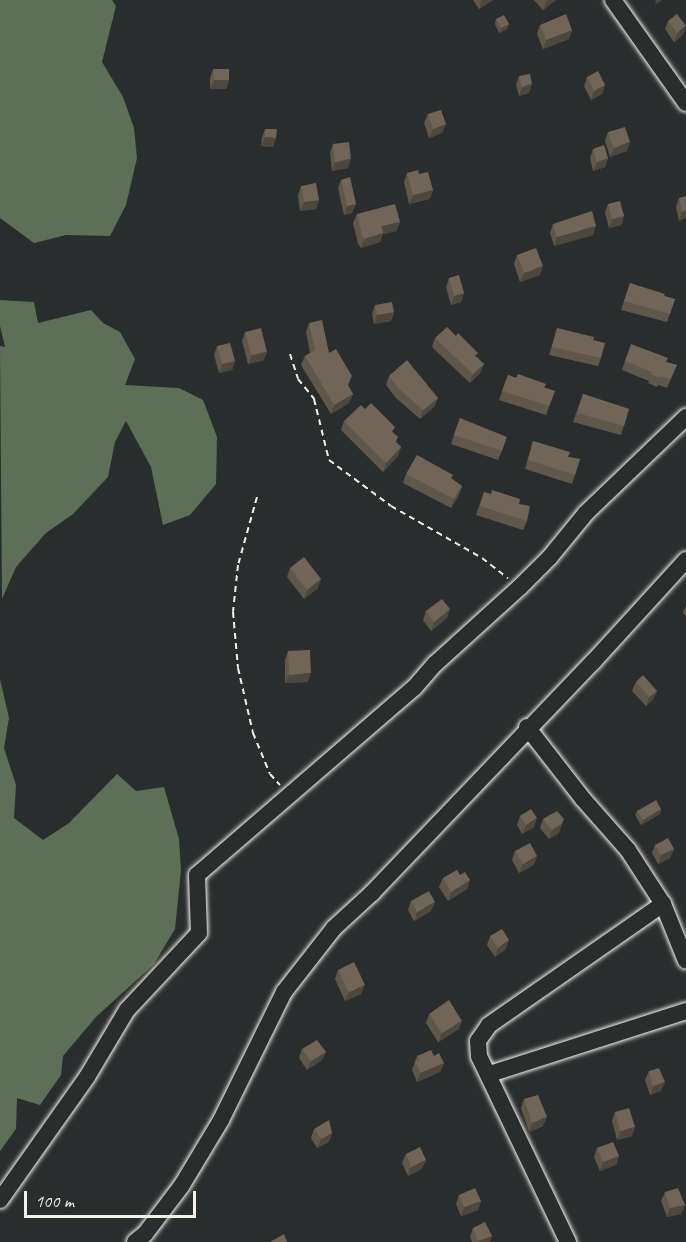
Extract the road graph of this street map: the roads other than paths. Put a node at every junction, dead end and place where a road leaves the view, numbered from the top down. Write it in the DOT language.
graph roads {
  1 [pos="613,0"];
  2 [pos="686,103"];
  3 [pos="686,417"];
  4 [pos="686,560"];
  5 [pos="527,727"];
  6 [pos="663,904"];
  7 [pos="686,961"];
  8 [pos="686,1011"];
  9 [pos="490,1074"];
  10 [pos="0,1200"];
  11 [pos="135,1242"];
  12 [pos="568,1242"];
  1 -- 2 [label="street"];
  3 -- 10 [label="street"];
  4 -- 5 [label="street"];
  5 -- 6 [label="street"];
  5 -- 11 [label="street"];
  6 -- 7 [label="street"];
  6 -- 9 [label="street"];
  8 -- 9 [label="street"];
  9 -- 12 [label="street"];
}
